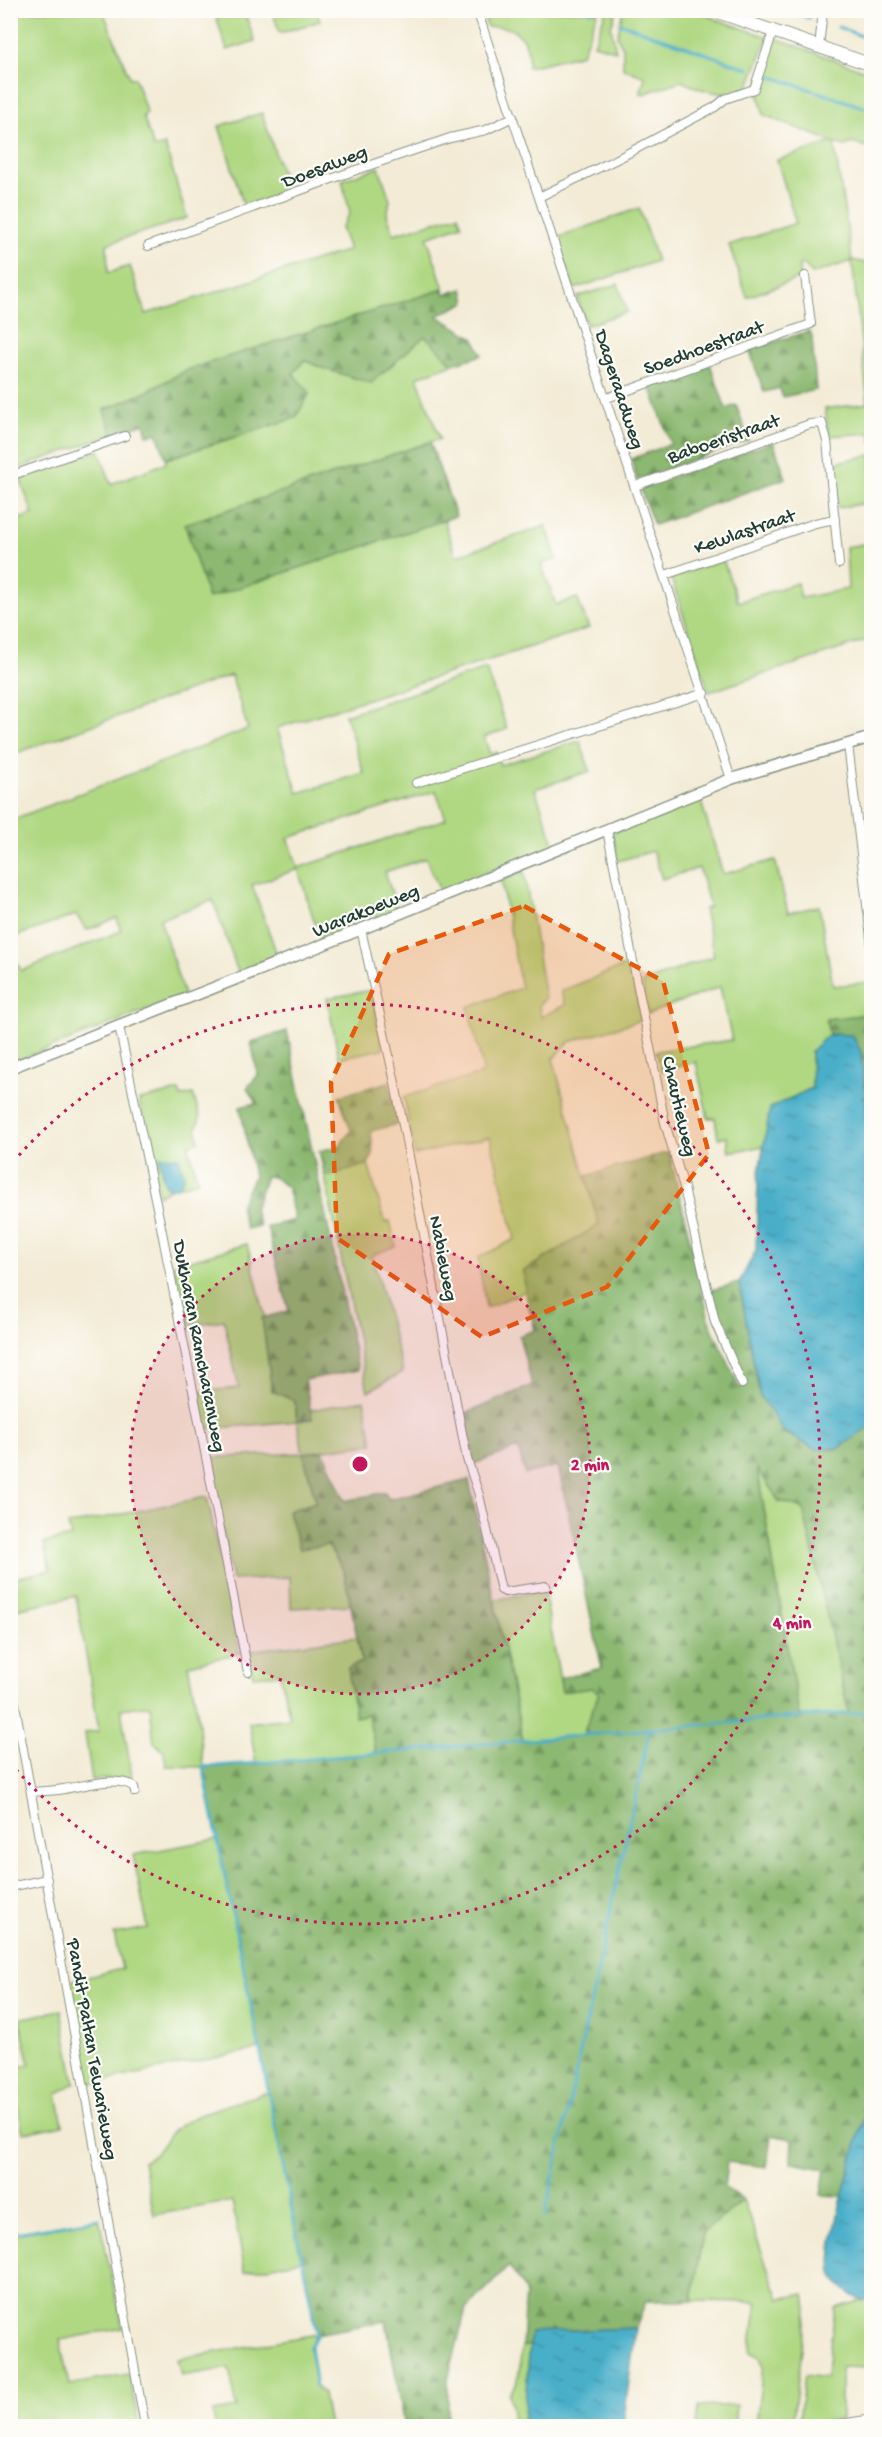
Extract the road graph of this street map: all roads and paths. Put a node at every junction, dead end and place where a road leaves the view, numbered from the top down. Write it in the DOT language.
graph roads {
  1 [pos="139,10"];
  2 [pos="477,10"];
  3 [pos="712,10"];
  4 [pos="823,10"];
  5 [pos="130,13"];
  6 [pos="773,32"];
  7 [pos="819,47"];
  8 [pos="872,65"];
  9 [pos="513,117"];
  10 [pos="539,197"];
  11 [pos="148,246"];
  12 [pos="805,276"];
  13 [pos="607,398"];
  14 [pos="125,436"];
  15 [pos="10,476"];
  16 [pos="635,486"];
  17 [pos="835,519"];
  18 [pos="839,564"];
  19 [pos="665,575"];
  20 [pos="705,693"];
  21 [pos="872,737"];
  22 [pos="848,744"];
  23 [pos="731,779"];
  24 [pos="416,783"];
  25 [pos="607,830"];
  26 [pos="361,929"];
  27 [pos="872,947"];
  28 [pos="119,1026"];
  29 [pos="10,1068"];
  30 [pos="741,1384"];
  31 [pos="546,1586"];
  32 [pos="248,1672"];
  33 [pos="10,1677"];
  34 [pos="31,1792"];
  35 [pos="135,1792"];
  36 [pos="47,1879"];
  37 [pos="10,1887"];
  38 [pos="872,2419"];
  39 [pos="145,2427"];
  40 [pos="829,2427"];
  1 -- 5 [label="street"];
  2 -- 9 [label="street, Dageraadweg"];
  3 -- 6 [label="main road"];
  4 -- 7 [label="street"];
  6 -- 7 [label="main road"];
  6 -- 10 [label="street"];
  7 -- 8 [label="main road"];
  9 -- 10 [label="street, Dageraadweg"];
  9 -- 11 [label="street, Doesaweg"];
  10 -- 13 [label="street, Dageraadweg"];
  12 -- 13 [label="street, Soedhoestraat"];
  13 -- 16 [label="street, Dageraadweg"];
  14 -- 15 [label="street"];
  16 -- 17 [label="street, Baboeristraat"];
  16 -- 19 [label="street, Dageraadweg"];
  17 -- 18 [label="street"];
  17 -- 19 [label="street, Kewlastraat"];
  19 -- 20 [label="street, Dageraadweg"];
  20 -- 23 [label="street, Dageraadweg"];
  20 -- 24 [label="street"];
  21 -- 22 [label="street, Warakoeweg"];
  22 -- 23 [label="street, Warakoeweg"];
  22 -- 27 [label="street"];
  23 -- 25 [label="street, Warakoeweg"];
  25 -- 26 [label="street, Warakoeweg"];
  25 -- 30 [label="street, Chautieweg"];
  26 -- 28 [label="street, Warakoeweg"];
  26 -- 31 [label="street, Nabieweg"];
  28 -- 29 [label="street, Warakoeweg"];
  28 -- 32 [label="street, Dukharan Ramcharanweg"];
  33 -- 34 [label="street, Pandit Paltan Tewarieweg"];
  34 -- 35 [label="street"];
  34 -- 36 [label="street, Pandit Paltan Tewarieweg"];
  36 -- 37 [label="street"];
  36 -- 39 [label="street, Pandit Paltan Tewarieweg"];
  38 -- 40 [label="street"];
}
